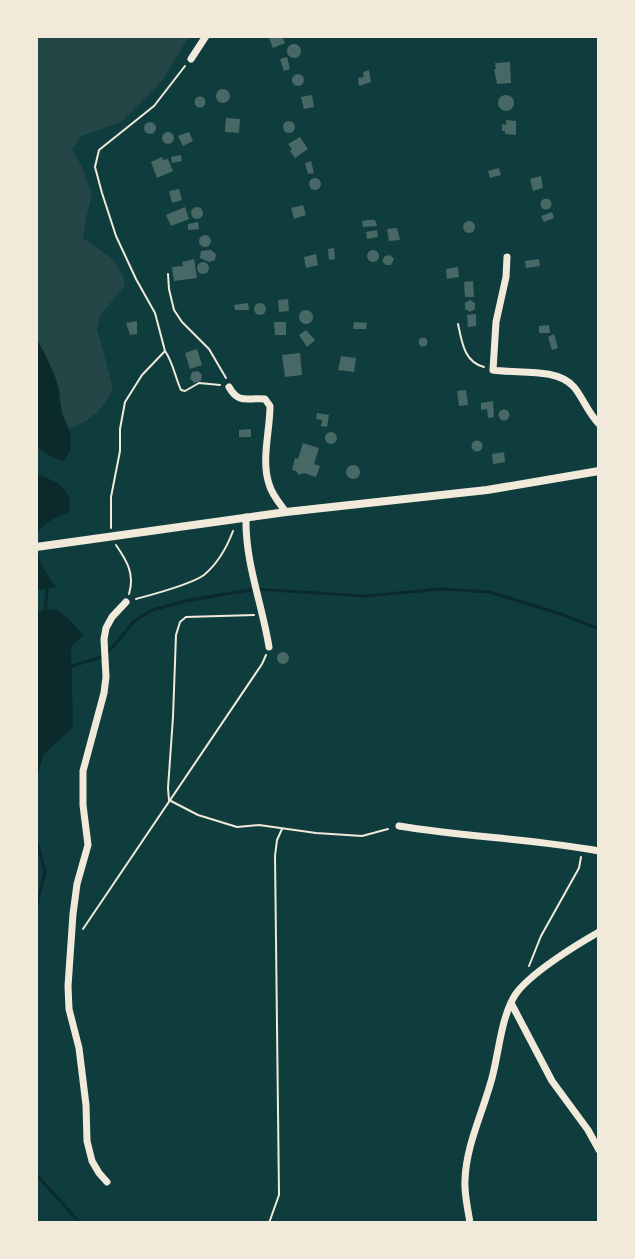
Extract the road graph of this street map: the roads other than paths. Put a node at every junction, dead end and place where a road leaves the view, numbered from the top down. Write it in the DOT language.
graph roads {
  1 [pos="206,36"];
  2 [pos="191,59"];
  3 [pos="507,257"];
  4 [pos="229,387"];
  5 [pos="599,424"];
  6 [pos="599,471"];
  7 [pos="286,512"];
  8 [pos="242,518"];
  9 [pos="36,547"];
  10 [pos="126,602"];
  11 [pos="269,647"];
  12 [pos="399,826"];
  13 [pos="599,851"];
  14 [pos="599,932"];
  15 [pos="511,1003"];
  16 [pos="599,1150"];
  17 [pos="107,1182"];
  18 [pos="470,1223"];
  1 -- 2 [label="street"];
  3 -- 5 [label="street"];
  4 -- 7 [label="street"];
  6 -- 7 [label="street"];
  7 -- 8 [label="street"];
  8 -- 9 [label="street"];
  8 -- 11 [label="street"];
  10 -- 17 [label="street"];
  12 -- 13 [label="street"];
  14 -- 15 [label="street"];
  15 -- 16 [label="street"];
  15 -- 18 [label="street"];
}
